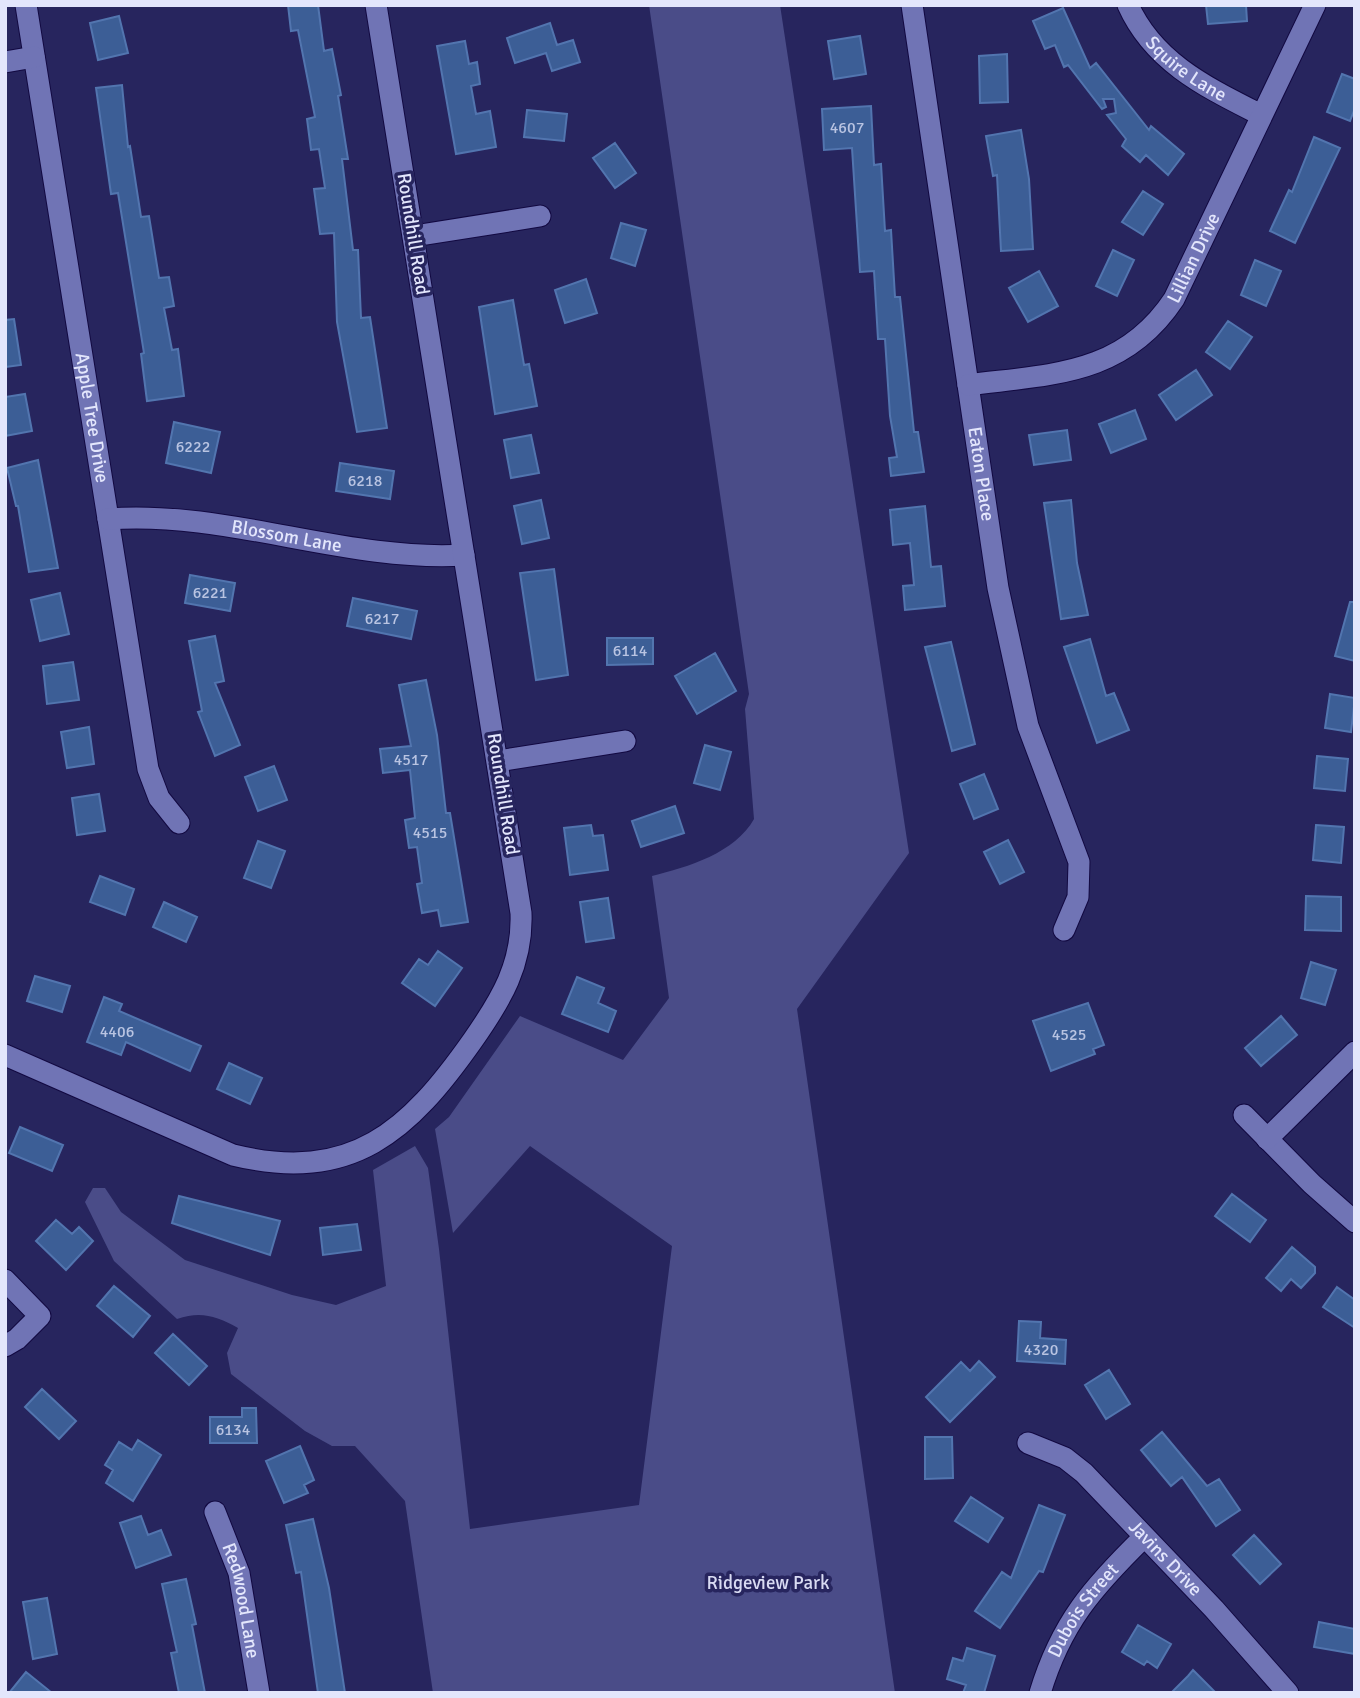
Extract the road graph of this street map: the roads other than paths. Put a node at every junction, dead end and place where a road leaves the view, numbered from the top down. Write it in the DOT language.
graph roads {
  1 [pos="26,5"];
  2 [pos="376,5"];
  3 [pos="912,5"];
  4 [pos="1128,5"];
  5 [pos="1315,5"];
  6 [pos="34,57"];
  7 [pos="5,62"];
  8 [pos="1261,115"];
  9 [pos="540,216"];
  10 [pos="414,236"];
  11 [pos="968,385"];
  12 [pos="108,519"];
  13 [pos="464,555"];
  14 [pos="625,741"];
  15 [pos="498,761"];
  16 [pos="179,823"];
  17 [pos="1064,930"];
  18 [pos="1355,1052"];
  19 [pos="5,1055"];
  20 [pos="1244,1115"];
  21 [pos="1268,1139"];
  22 [pos="1355,1222"];
  23 [pos="5,1280"];
  24 [pos="5,1346"];
  25 [pos="1028,1443"];
  26 [pos="215,1512"];
  27 [pos="1144,1537"];
  28 [pos="260,1693"];
  29 [pos="1040,1693"];
  30 [pos="1288,1693"];
  1 -- 6 [label="street, Apple Tree Drive"];
  2 -- 10 [label="street, Roundhill Road"];
  3 -- 11 [label="street, Eaton Place"];
  4 -- 8 [label="street, Squire Lane"];
  5 -- 8 [label="street, Lillian Drive"];
  6 -- 7 [label="street"];
  6 -- 12 [label="street, Apple Tree Drive"];
  8 -- 11 [label="street, Lillian Drive"];
  9 -- 10 [label="street"];
  10 -- 13 [label="street, Roundhill Road"];
  11 -- 17 [label="street, Eaton Place"];
  12 -- 13 [label="street, Blossom Lane"];
  12 -- 16 [label="street, Apple Tree Drive"];
  13 -- 15 [label="street, Roundhill Road"];
  14 -- 15 [label="street"];
  15 -- 19 [label="street, Roundhill Road"];
  18 -- 21 [label="street"];
  20 -- 21 [label="street"];
  21 -- 22 [label="street"];
  23 -- 24 [label="street"];
  25 -- 27 [label="street, Javins Drive"];
  26 -- 28 [label="street, Redwood Lane"];
  27 -- 29 [label="street, Dubois Street"];
  27 -- 30 [label="street, Javins Drive"];
}
